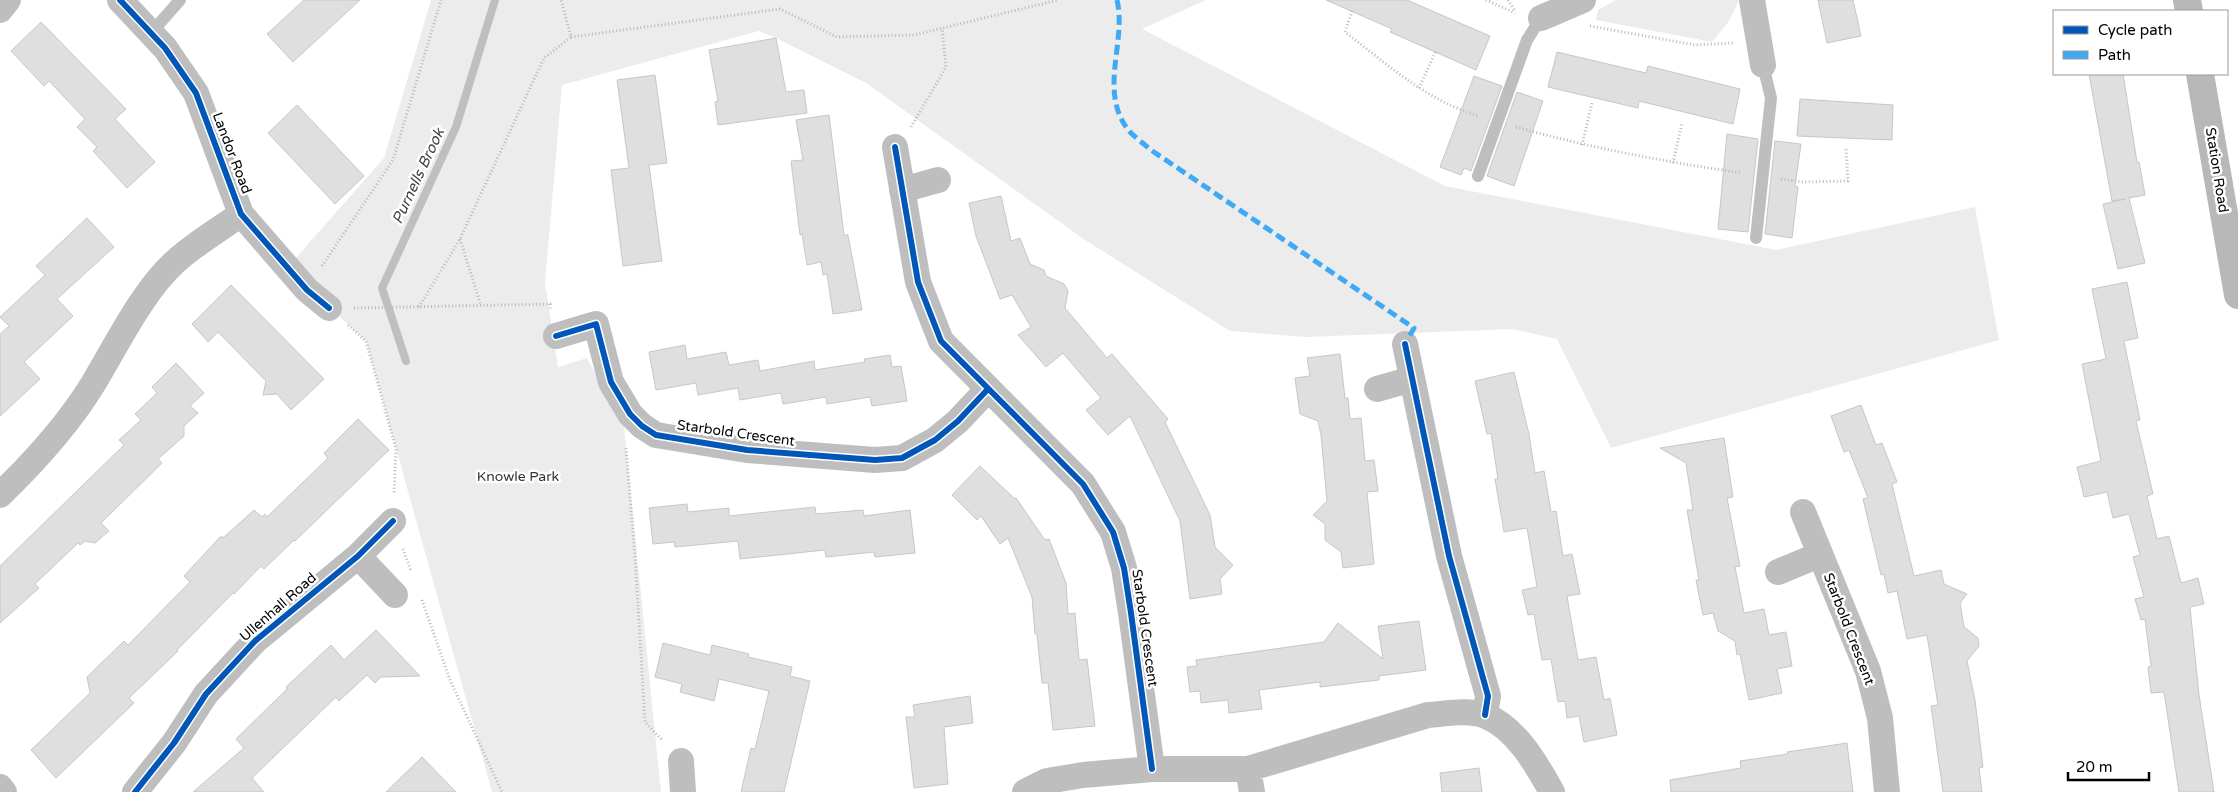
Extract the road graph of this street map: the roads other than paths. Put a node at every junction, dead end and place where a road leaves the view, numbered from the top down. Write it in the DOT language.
graph roads {
  1 [pos="8,0"];
  2 [pos="120,0"];
  3 [pos="180,0"];
  4 [pos="1752,0"];
  5 [pos="1576,7"];
  6 [pos="0,10"];
  7 [pos="1529,16"];
  8 [pos="151,32"];
  9 [pos="1762,54"];
  10 [pos="2200,75"];
  11 [pos="895,146"];
  12 [pos="1478,176"];
  13 [pos="938,180"];
  14 [pos="902,190"];
  15 [pos="241,214"];
  16 [pos="1756,238"];
  17 [pos="2238,295"];
  18 [pos="329,308"];
  19 [pos="556,336"];
  20 [pos="1405,344"];
  21 [pos="1412,379"];
  22 [pos="988,389"];
  23 [pos="1377,389"];
  24 [pos="0,495"];
  25 [pos="1803,512"];
  26 [pos="393,521"];
  27 [pos="1819,555"];
  28 [pos="358,556"];
  29 [pos="1778,572"];
  30 [pos="407,596"];
  31 [pos="1485,715"];
  32 [pos="682,761"];
  33 [pos="1152,769"];
  34 [pos="1250,781"];
  35 [pos="0,787"];
  36 [pos="4,792"];
  37 [pos="135,792"];
  38 [pos="683,792"];
  39 [pos="1025,792"];
  40 [pos="1552,792"];
  41 [pos="1887,792"];
  1 -- 6 [label="street"];
  2 -- 8 [label="street, Landor Road"];
  3 -- 8 [label="lane"];
  4 -- 9 [label="street"];
  5 -- 7 [label="street"];
  7 -- 12 [label="lane"];
  8 -- 15 [label="street, Landor Road"];
  9 -- 16 [label="lane"];
  10 -- 17 [label="main road, Station Road"];
  11 -- 14 [label="street, Starbold Crescent"];
  13 -- 14 [label="street"];
  14 -- 22 [label="street, Starbold Crescent"];
  15 -- 18 [label="street, Landor Road"];
  15 -- 24 [label="street, Landor Road"];
  19 -- 22 [label="street, Starbold Crescent"];
  20 -- 21 [label="street"];
  21 -- 23 [label="street"];
  21 -- 31 [label="street"];
  22 -- 33 [label="street, Starbold Crescent"];
  25 -- 27 [label="street, Starbold Crescent"];
  26 -- 28 [label="street, Ullenhall Road"];
  27 -- 29 [label="street, Starbold Crescent"];
  27 -- 41 [label="street, Starbold Crescent"];
  28 -- 30 [label="street"];
  28 -- 37 [label="street, Ullenhall Road"];
  31 -- 34 [label="street"];
  31 -- 40 [label="street"];
  32 -- 38 [label="street"];
  33 -- 34 [label="street"];
  33 -- 39 [label="street"];
  35 -- 36 [label="street"];
}
